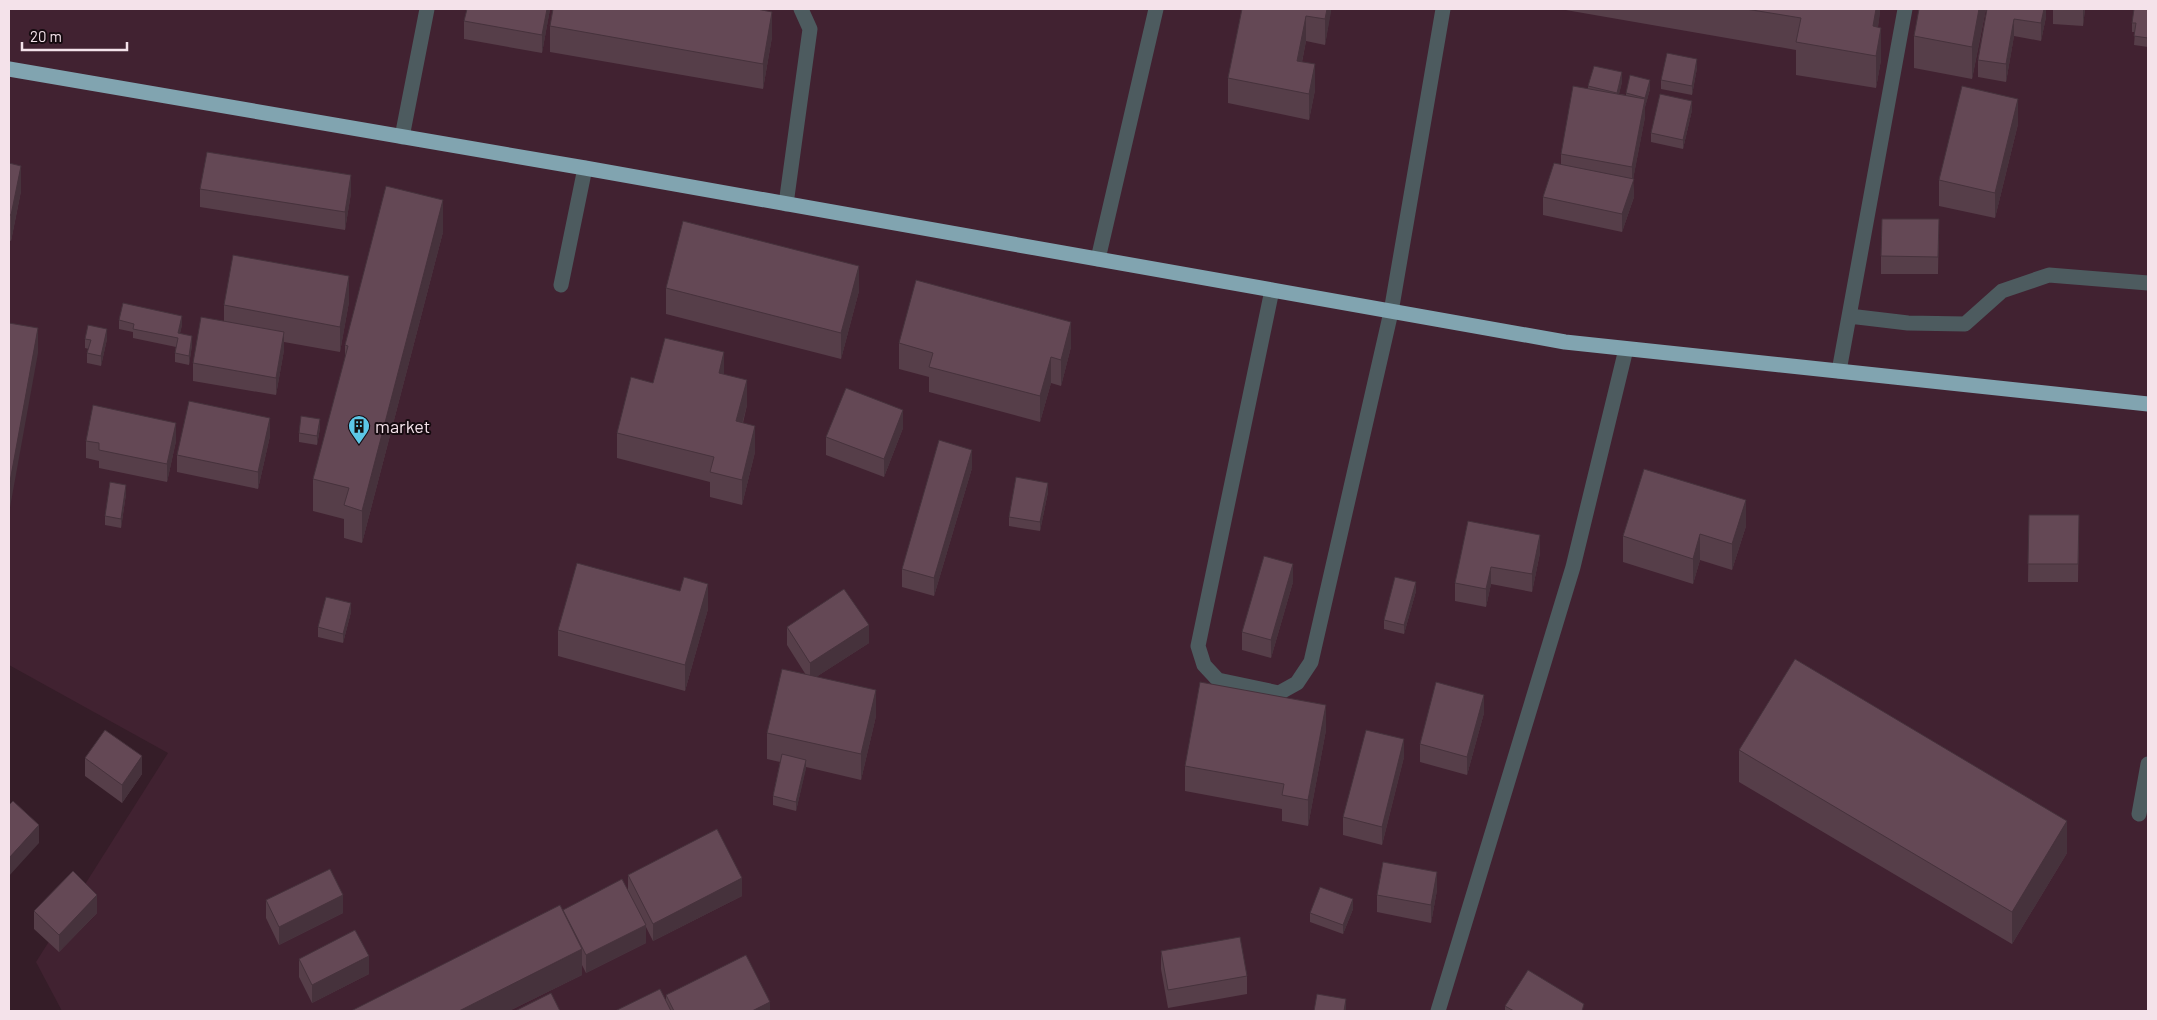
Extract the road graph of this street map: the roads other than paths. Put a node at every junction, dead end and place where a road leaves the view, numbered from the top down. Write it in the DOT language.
graph roads {
  1 [pos="427,9"];
  2 [pos="801,9"];
  3 [pos="1156,9"];
  4 [pos="1443,9"];
  5 [pos="1905,9"];
  6 [pos="9,69"];
  7 [pos="402,137"];
  8 [pos="585,168"];
  9 [pos="786,204"];
  10 [pos="1098,259"];
  11 [pos="2148,283"];
  12 [pos="561,285"];
  13 [pos="1272,290"];
  14 [pos="1392,312"];
  15 [pos="1849,316"];
  16 [pos="1626,349"];
  17 [pos="1839,371"];
  18 [pos="2148,404"];
  19 [pos="2148,764"];
  20 [pos="2139,814"];
  21 [pos="1438,1011"];
  1 -- 7 [label="street"];
  2 -- 9 [label="street"];
  3 -- 10 [label="street"];
  4 -- 14 [label="street"];
  5 -- 15 [label="street"];
  6 -- 7 [label="highway"];
  7 -- 8 [label="highway"];
  8 -- 9 [label="highway"];
  8 -- 12 [label="street"];
  9 -- 10 [label="highway"];
  10 -- 13 [label="highway"];
  11 -- 15 [label="street"];
  13 -- 14 [label="highway"];
  13 -- 14 [label="street"];
  14 -- 16 [label="highway"];
  15 -- 17 [label="street"];
  16 -- 17 [label="highway"];
  16 -- 21 [label="street"];
  17 -- 18 [label="highway"];
  19 -- 20 [label="street"];
}
